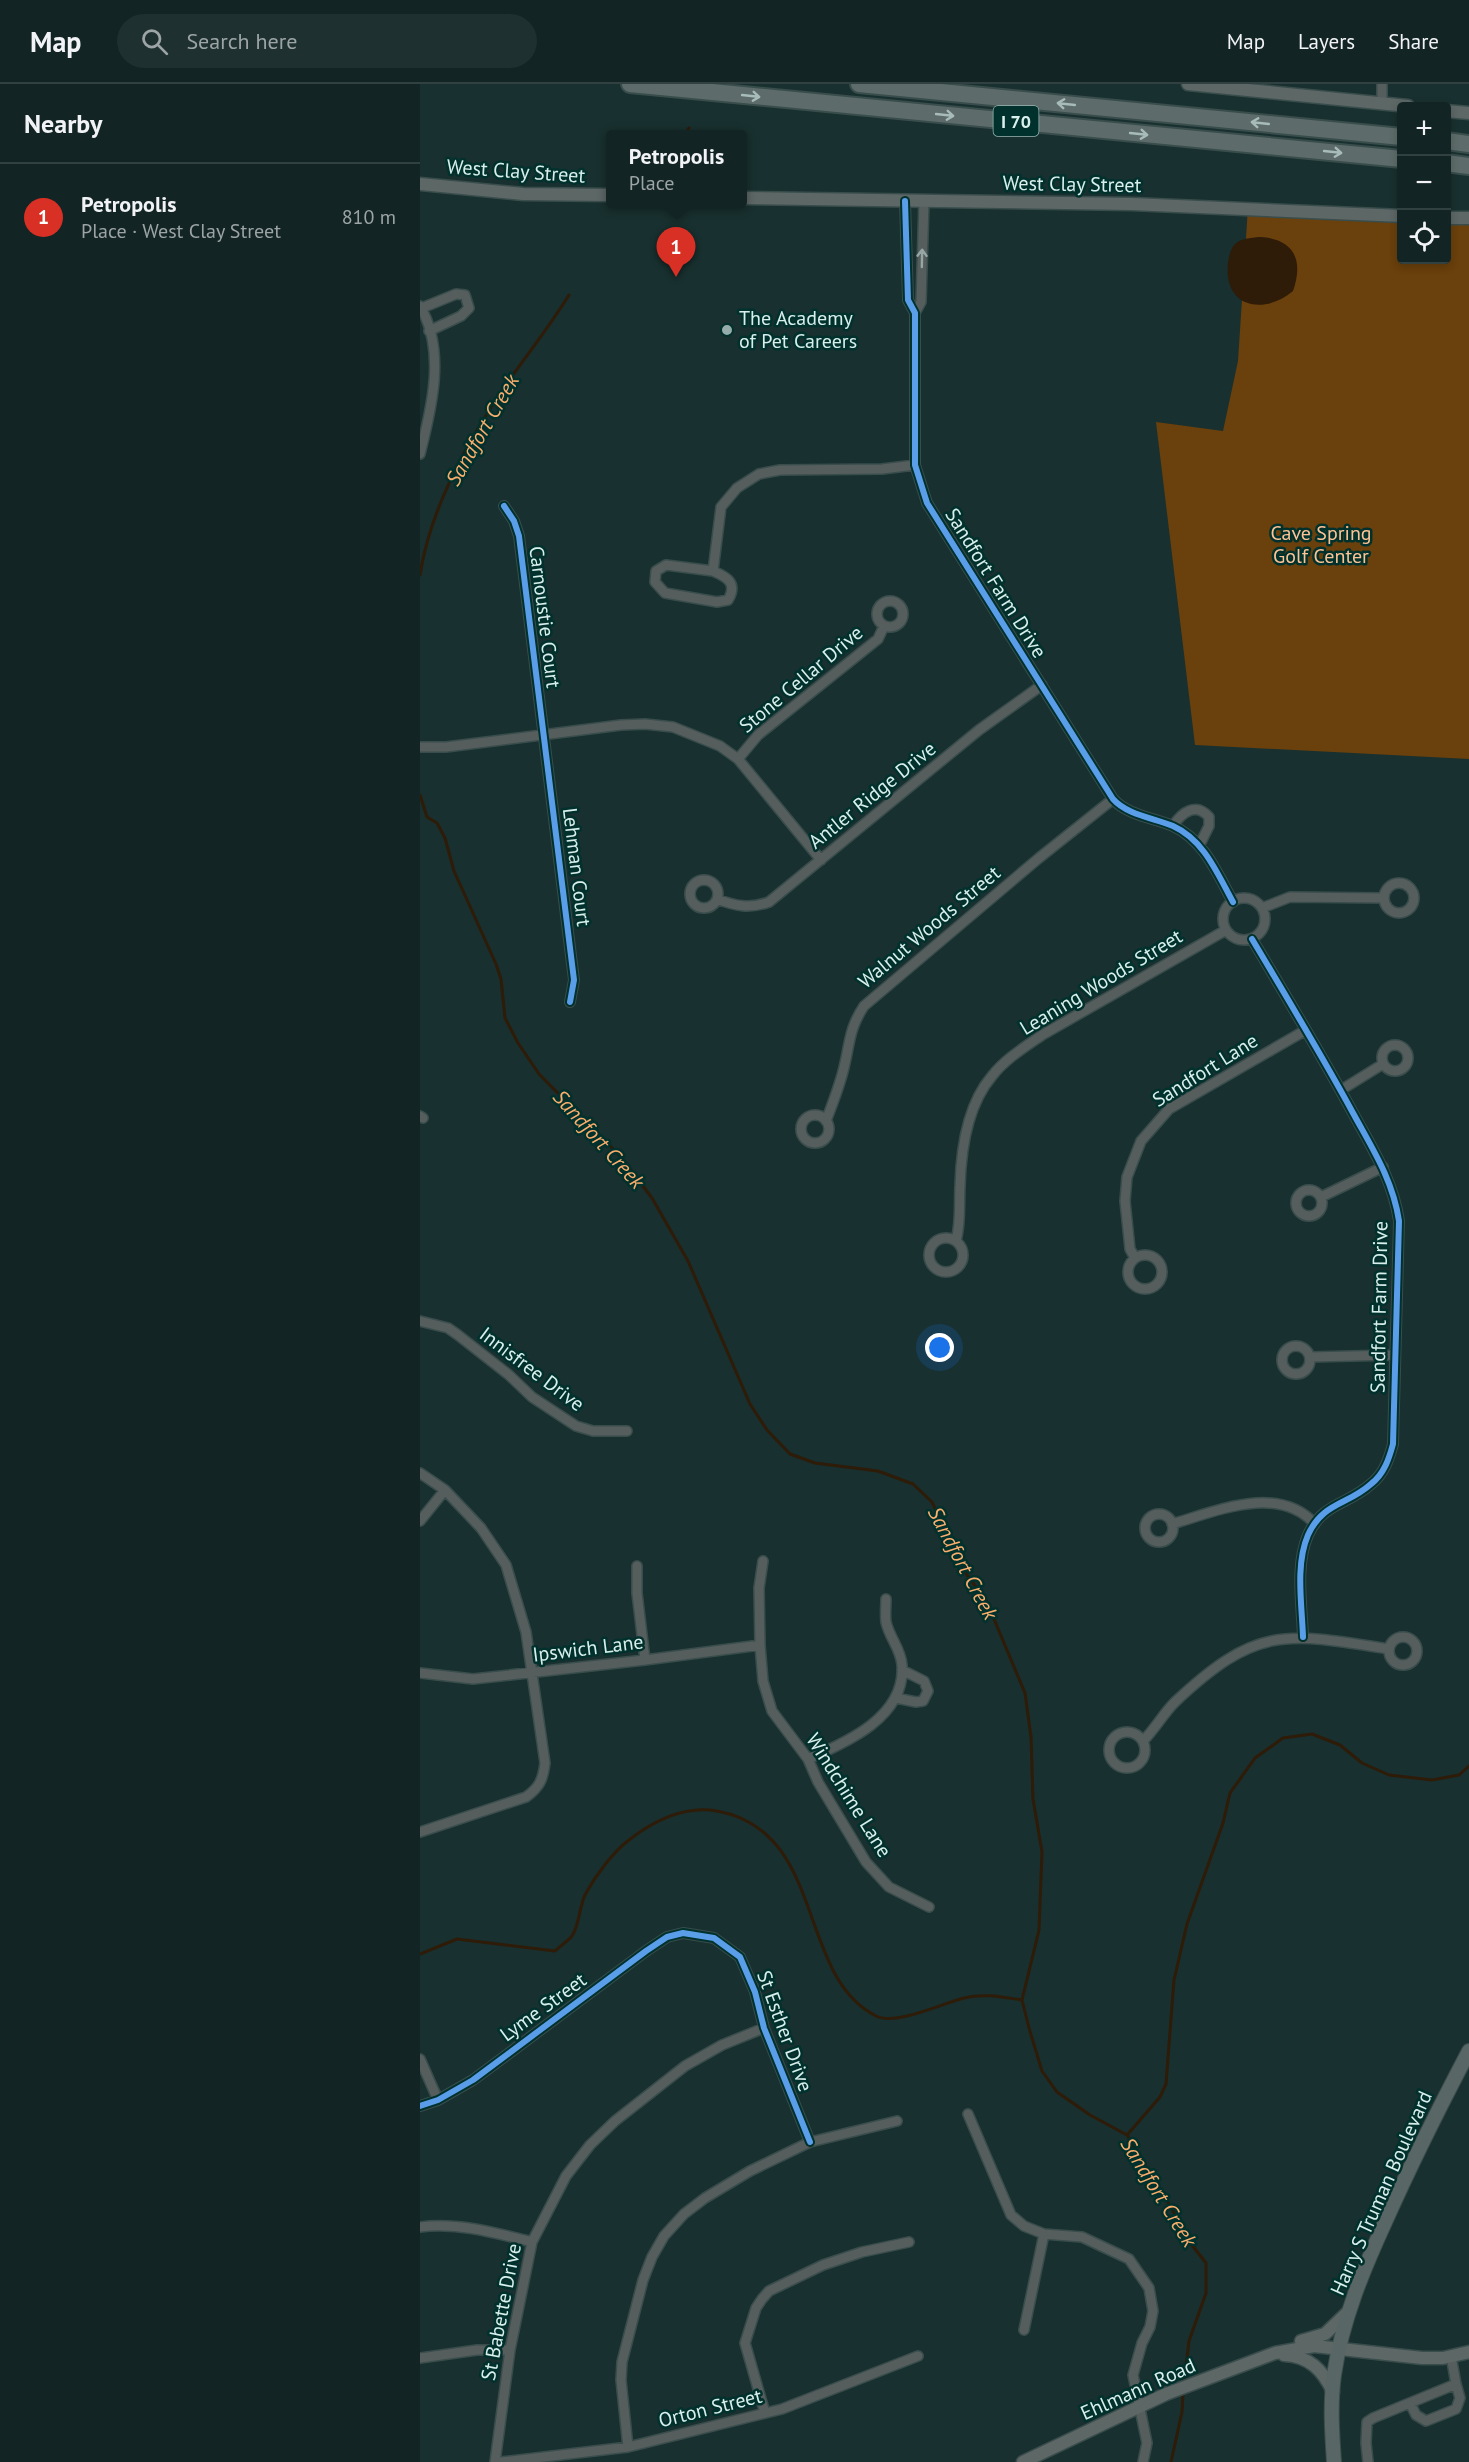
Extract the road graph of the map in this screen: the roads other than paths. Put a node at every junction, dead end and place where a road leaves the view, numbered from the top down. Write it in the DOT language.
graph roads {
  1 [pos="630,84"];
  2 [pos="859,84"];
  3 [pos="1188,84"];
  4 [pos="1382,84"];
  5 [pos="1382,104"];
  6 [pos="1397,105"];
  7 [pos="1451,111"];
  8 [pos="1469,113"];
  9 [pos="1397,137"];
  10 [pos="1451,142"];
  11 [pos="1469,144"];
  12 [pos="1397,159"];
  13 [pos="1451,164"];
  14 [pos="1469,166"];
  15 [pos="420,184"];
  16 [pos="606,195"];
  17 [pos="747,198"];
  18 [pos="905,201"];
  19 [pos="924,201"];
  20 [pos="1397,216"];
  21 [pos="1451,218"];
  22 [pos="1469,218"];
  23 [pos="421,307"];
  24 [pos="915,313"];
  25 [pos="429,331"];
  26 [pos="420,454"];
  27 [pos="915,465"];
  28 [pos="504,506"];
  29 [pos="713,571"];
  30 [pos="884,626"];
  31 [pos="1042,686"];
  32 [pos="544,736"];
  33 [pos="420,747"];
  34 [pos="738,759"];
  35 [pos="1113,799"];
  36 [pos="1173,826"];
  37 [pos="1199,846"];
  38 [pos="821,860"];
  39 [pos="1384,898"];
  40 [pos="717,899"];
  41 [pos="1233,902"];
  42 [pos="1262,908"];
  43 [pos="1226,930"];
  44 [pos="1252,939"];
  45 [pos="570,1002"];
  46 [pos="1306,1030"];
  47 [pos="1383,1064"];
  48 [pos="1341,1090"];
  49 [pos="826,1121"];
  50 [pos="1383,1167"];
  51 [pos="1321,1197"];
  52 [pos="956,1241"];
  53 [pos="1135,1258"];
  54 [pos="420,1321"];
  55 [pos="1395,1355"];
  56 [pos="1310,1357"];
  57 [pos="627,1431"];
  58 [pos="420,1473"];
  59 [pos="445,1490"];
  60 [pos="420,1521"];
  61 [pos="1314,1523"];
  62 [pos="1172,1524"];
  63 [pos="763,1561"];
  64 [pos="637,1566"];
  65 [pos="886,1599"];
  66 [pos="1303,1636"];
  67 [pos="760,1645"];
  68 [pos="1389,1649"];
  69 [pos="645,1660"];
  70 [pos="902,1670"];
  71 [pos="420,1673"];
  72 [pos="531,1673"];
  73 [pos="896,1698"];
  74 [pos="1143,1741"];
  75 [pos="808,1759"];
  76 [pos="420,1832"];
  77 [pos="929,1907"];
  78 [pos="683,1933"];
  79 [pos="764,2028"];
  80 [pos="1469,2051"];
  81 [pos="420,2059"];
  82 [pos="438,2100"];
  83 [pos="420,2106"];
  84 [pos="968,2114"];
  85 [pos="897,2121"];
  86 [pos="810,2142"];
  87 [pos="420,2227"];
  88 [pos="1044,2234"];
  89 [pos="909,2241"];
  90 [pos="532,2242"];
  91 [pos="1349,2311"];
  92 [pos="1024,2330"];
  93 [pos="1340,2347"];
  94 [pos="510,2350"];
  95 [pos="1469,2352"];
  96 [pos="1270,2355"];
  97 [pos="918,2356"];
  98 [pos="1451,2356"];
  99 [pos="420,2358"];
  100 [pos="1456,2384"];
  101 [pos="1333,2392"];
  102 [pos="1410,2403"];
  103 [pos="1139,2407"];
  104 [pos="765,2413"];
  105 [pos="628,2447"];
  106 [pos="495,2462"];
  107 [pos="501,2462"];
  108 [pos="1023,2462"];
  109 [pos="1143,2462"];
  110 [pos="1334,2462"];
  111 [pos="1368,2462"];
  1 -- 12 [label="highway, I 70, one-way"];
  9 -- 2 [label="highway, I 70, one-way"];
  3 -- 5 [label="street"];
  4 -- 5 [label="street"];
  5 -- 6 [label="street"];
  7 -- 8 [label="street"];
  10 -- 11 [label="highway"];
  13 -- 14 [label="highway"];
  15 -- 16 [label="street, West Clay Street"];
  17 -- 18 [label="street, West Clay Street"];
  18 -- 19 [label="street, West Clay Street"];
  18 -- 24 [label="street, Sandfort Farm Drive"];
  19 -- 20 [label="street, West Clay Street"];
  24 -- 19 [label="street, Sandfort Farm Drive, one-way"];
  21 -- 22 [label="street"];
  23 -- 25 [label="street"];
  23 -- 25 [label="street"];
  24 -- 27 [label="street, Sandfort Farm Drive"];
  25 -- 26 [label="street"];
  27 -- 29 [label="street"];
  27 -- 31 [label="street, Sandfort Farm Drive"];
  28 -- 32 [label="street, Carnoustie Court"];
  29 -- 29 [label="street"];
  30 -- 34 [label="street, Stone Cellar Drive"];
  31 -- 35 [label="street, Sandfort Farm Drive"];
  31 -- 38 [label="street, Antler Ridge Drive"];
  32 -- 33 [label="street"];
  32 -- 34 [label="street"];
  32 -- 45 [label="street, Lehman Court"];
  34 -- 38 [label="street"];
  35 -- 36 [label="street, Sandfort Farm Drive"];
  35 -- 49 [label="street, Walnut Woods Street"];
  36 -- 37 [label="street, Sandfort Farm Drive"];
  36 -- 37 [label="street"];
  37 -- 41 [label="street, Sandfort Farm Drive"];
  38 -- 40 [label="street, Antler Ridge Drive"];
  39 -- 42 [label="street"];
  41 -- 42 [label="street"];
  41 -- 43 [label="street"];
  42 -- 44 [label="street"];
  43 -- 44 [label="street"];
  43 -- 52 [label="street, Leaning Woods Street"];
  44 -- 46 [label="street, Sandfort Farm Drive"];
  46 -- 48 [label="street, Sandfort Farm Drive"];
  46 -- 53 [label="street, Sandfort Lane"];
  47 -- 48 [label="street"];
  48 -- 50 [label="street, Sandfort Farm Drive"];
  50 -- 51 [label="street"];
  50 -- 55 [label="street, Sandfort Farm Drive"];
  54 -- 57 [label="street, Innisfree Drive"];
  55 -- 56 [label="street"];
  55 -- 61 [label="street, Sandfort Farm Drive"];
  58 -- 59 [label="street"];
  59 -- 60 [label="street"];
  59 -- 72 [label="street"];
  61 -- 62 [label="street"];
  61 -- 66 [label="street, Sandfort Farm Drive"];
  63 -- 67 [label="street, Windchime Lane"];
  64 -- 69 [label="street"];
  65 -- 70 [label="street"];
  66 -- 68 [label="street"];
  66 -- 74 [label="street"];
  67 -- 69 [label="street, Ipswich Lane"];
  67 -- 75 [label="street, Windchime Lane"];
  69 -- 72 [label="street, Ipswich Lane"];
  70 -- 73 [label="street"];
  70 -- 73 [label="street"];
  71 -- 72 [label="street, Ipswich Lane"];
  72 -- 76 [label="street"];
  73 -- 75 [label="street"];
  74 -- 74 [label="street"];
  75 -- 77 [label="street, Windchime Lane"];
  78 -- 79 [label="street, St Esther Drive"];
  78 -- 82 [label="street, Lyme Street"];
  79 -- 86 [label="street, St Esther Drive"];
  79 -- 90 [label="street, St Babette Drive"];
  80 -- 91 [label="main road, Harry S Truman Boulevard"];
  81 -- 82 [label="street"];
  82 -- 83 [label="street, Lyme Street"];
  84 -- 88 [label="street"];
  85 -- 86 [label="street"];
  86 -- 105 [label="street"];
  87 -- 90 [label="street"];
  88 -- 92 [label="street"];
  88 -- 103 [label="street"];
  89 -- 104 [label="street"];
  90 -- 94 [label="street, St Babette Drive"];
  91 -- 93 [label="main road, Harry S Truman Boulevard"];
  91 -- 96 [label="street, Ehlmann Road"];
  93 -- 96 [label="street, Ehlmann Road"];
  93 -- 98 [label="street, Ehlmann Road"];
  93 -- 101 [label="main road, Harry S Truman Boulevard"];
  94 -- 99 [label="street"];
  94 -- 106 [label="street, St Babette Drive"];
  95 -- 98 [label="street, Ehlmann Road"];
  96 -- 101 [label="street, Ehlmann Road"];
  96 -- 103 [label="street, Ehlmann Road"];
  97 -- 104 [label="street, Orton Street"];
  98 -- 100 [label="street"];
  100 -- 102 [label="street"];
  100 -- 102 [label="street"];
  101 -- 110 [label="main road, Harry S Truman Boulevard"];
  102 -- 111 [label="street"];
  103 -- 108 [label="street, Ehlmann Road"];
  103 -- 109 [label="street"];
  104 -- 105 [label="street, Orton Street"];
  105 -- 107 [label="street, Orton Street"];
}
